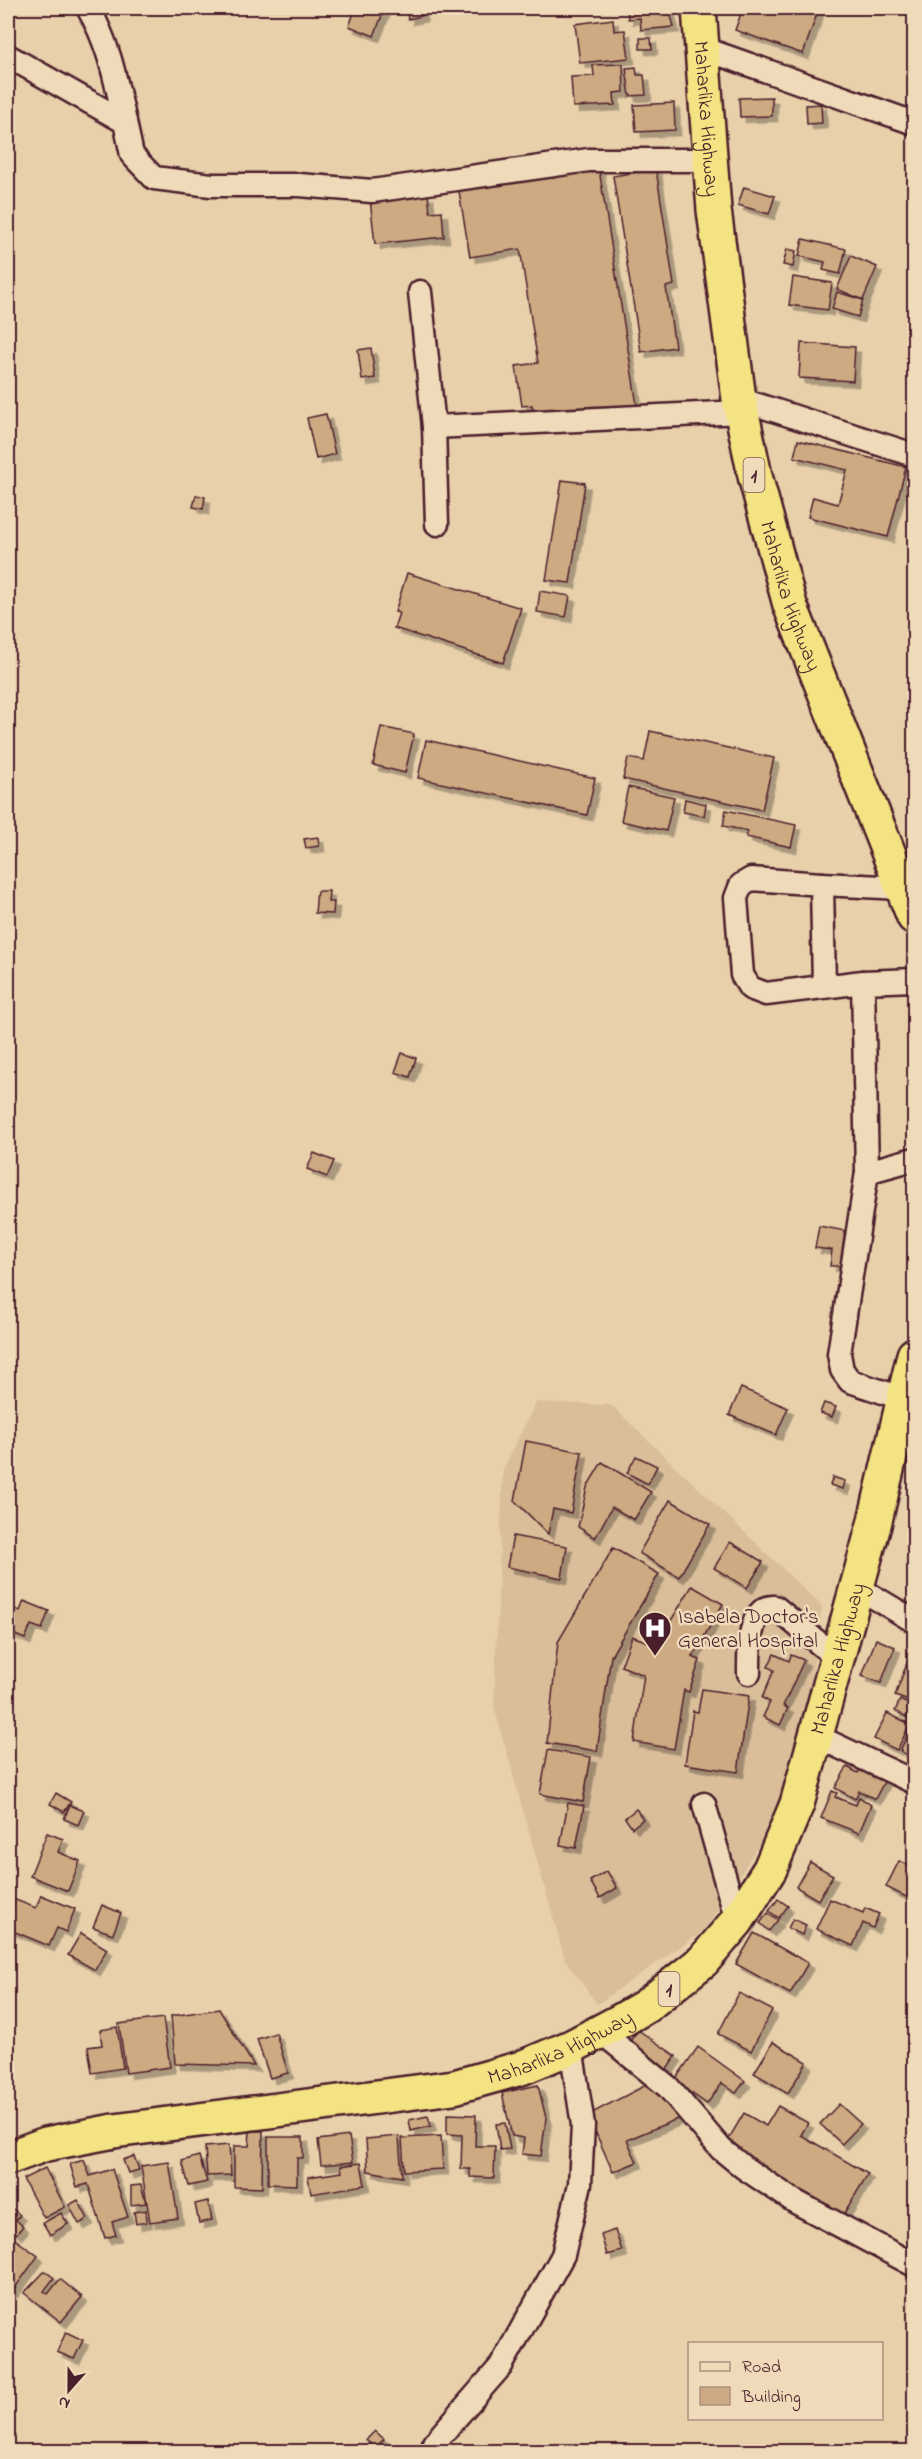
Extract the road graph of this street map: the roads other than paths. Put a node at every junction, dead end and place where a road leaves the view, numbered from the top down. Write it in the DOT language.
graph roads {
  1 [pos="88,8"];
  2 [pos="699,8"];
  3 [pos="702,48"];
  4 [pos="8,56"];
  5 [pos="913,116"];
  6 [pos="125,122"];
  7 [pos="710,160"];
  8 [pos="420,292"];
  9 [pos="740,406"];
  10 [pos="434,427"];
  11 [pos="915,455"];
  12 [pos="437,524"];
  13 [pos="822,884"];
  14 [pos="908,902"];
  15 [pos="915,980"];
  16 [pos="863,982"];
  17 [pos="824,987"];
  18 [pos="915,1159"];
  19 [pos="867,1172"];
  20 [pos="915,1355"];
  21 [pos="904,1399"];
  22 [pos="857,1587"];
  23 [pos="915,1621"];
  24 [pos="838,1659"];
  25 [pos="749,1673"];
  26 [pos="816,1736"];
  27 [pos="915,1782"];
  28 [pos="704,1804"];
  29 [pos="737,1922"];
  30 [pos="600,2031"];
  31 [pos="571,2047"];
  32 [pos="8,2158"];
  33 [pos="915,2265"];
  34 [pos="434,2443"];
  1 -- 6 [label="street"];
  2 -- 3 [label="highway, Maharlika Highway / 1"];
  3 -- 5 [label="street"];
  3 -- 7 [label="highway, Maharlika Highway / 1"];
  4 -- 6 [label="street"];
  6 -- 7 [label="street"];
  7 -- 9 [label="highway, Maharlika Highway / 1"];
  8 -- 10 [label="street"];
  9 -- 10 [label="street"];
  9 -- 11 [label="street"];
  9 -- 14 [label="highway, Maharlika Highway / 1"];
  10 -- 12 [label="street"];
  13 -- 14 [label="street"];
  13 -- 17 [label="street"];
  13 -- 17 [label="street"];
  15 -- 16 [label="street"];
  16 -- 17 [label="street"];
  16 -- 19 [label="street"];
  18 -- 19 [label="street"];
  19 -- 21 [label="street"];
  20 -- 21 [label="highway, Maharlika Highway / 1"];
  21 -- 22 [label="highway, Maharlika Highway / 1"];
  22 -- 23 [label="street"];
  22 -- 24 [label="highway, Maharlika Highway / 1"];
  24 -- 25 [label="street"];
  24 -- 26 [label="highway, Maharlika Highway / 1"];
  26 -- 27 [label="street"];
  26 -- 29 [label="highway, Maharlika Highway / 1"];
  28 -- 29 [label="street"];
  29 -- 30 [label="highway, Maharlika Highway / 1"];
  30 -- 31 [label="highway, Maharlika Highway / 1"];
  30 -- 33 [label="street"];
  31 -- 32 [label="highway, Maharlika Highway / 1"];
  31 -- 34 [label="street"];
}
